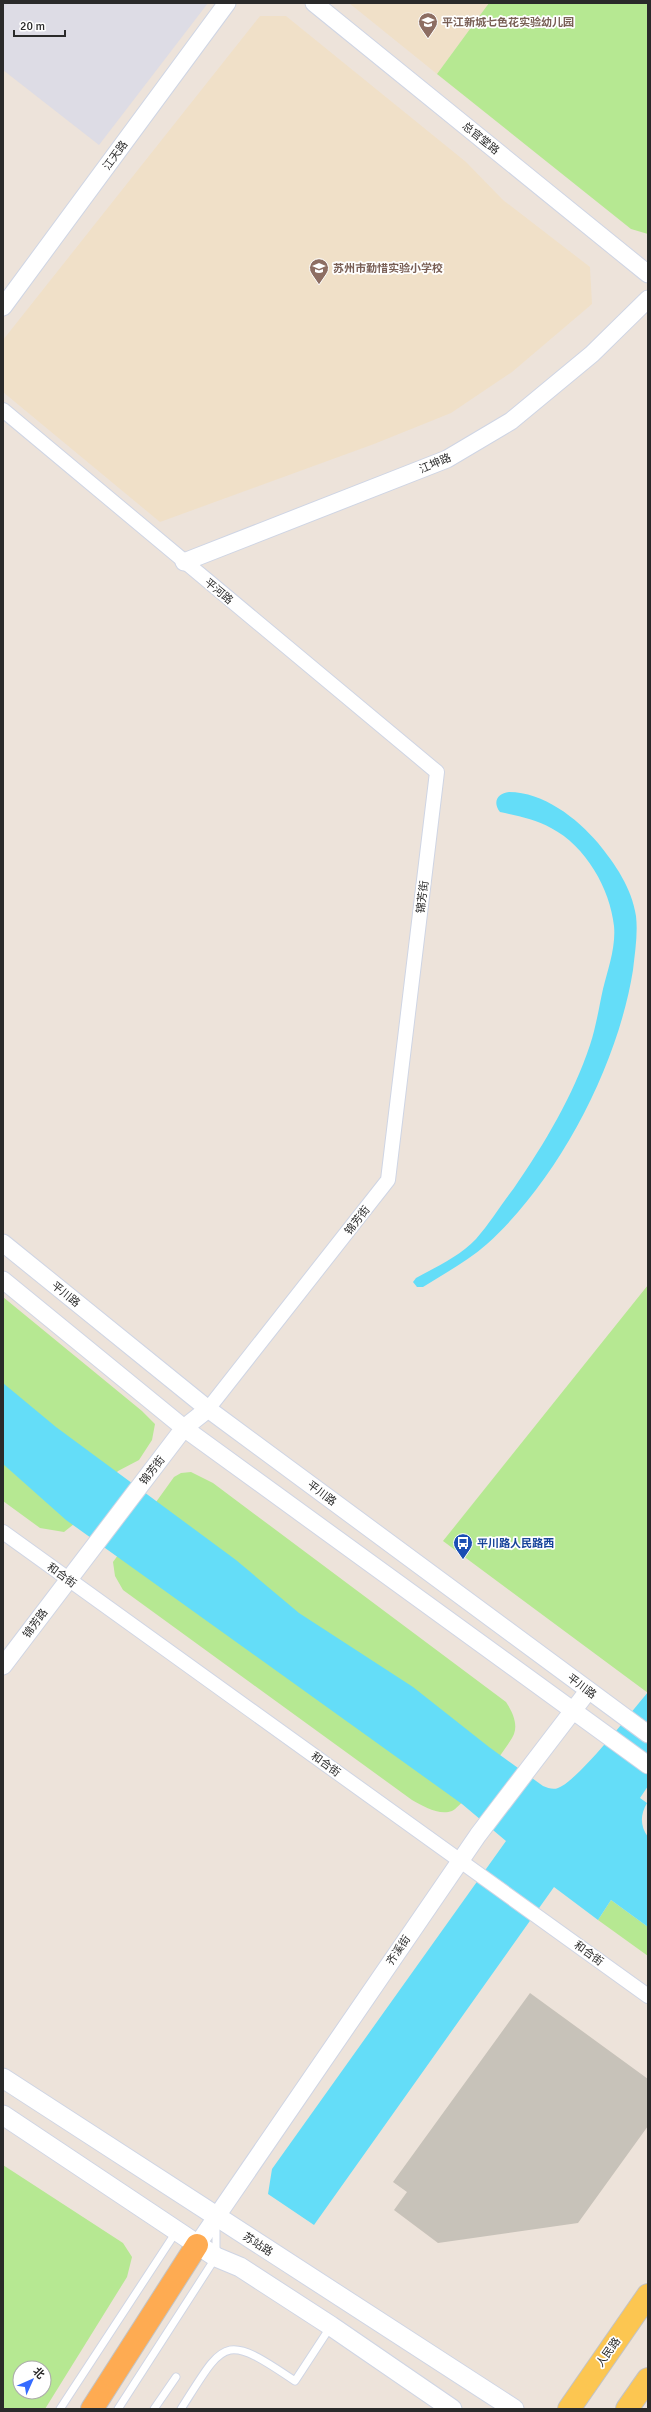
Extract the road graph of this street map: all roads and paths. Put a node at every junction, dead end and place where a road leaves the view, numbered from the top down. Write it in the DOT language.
graph roads {
  1 [pos="227,3"];
  2 [pos="314,3"];
  3 [pos="648,274"];
  4 [pos="648,300"];
  5 [pos="3,307"];
  6 [pos="3,410"];
  7 [pos="184,562"];
  8 [pos="437,772"];
  9 [pos="3,1243"];
  10 [pos="3,1280"];
  11 [pos="208,1409"];
  12 [pos="184,1428"];
  13 [pos="3,1532"];
  14 [pos="68,1579"];
  15 [pos="3,1666"];
  16 [pos="588,1691"];
  17 [pos="572,1710"];
  18 [pos="648,1734"];
  19 [pos="648,1765"];
  20 [pos="459,1860"];
  21 [pos="648,1996"];
  22 [pos="3,2078"];
  23 [pos="3,2115"];
  24 [pos="215,2216"];
  25 [pos="176,2232"];
  26 [pos="197,2244"];
  27 [pos="216,2257"];
  28 [pos="648,2295"];
  29 [pos="331,2326"];
  30 [pos="176,2377"];
  31 [pos="648,2380"];
  32 [pos="60,2409"];
  33 [pos="92,2409"];
  34 [pos="118,2409"];
  35 [pos="154,2409"];
  36 [pos="181,2409"];
  37 [pos="452,2409"];
  38 [pos="514,2409"];
  39 [pos="569,2409"];
  40 [pos="627,2409"];
  1 -- 5 [label="street, 江天路"];
  2 -- 3 [label="street, 总官堂路"];
  4 -- 7 [label="street, 江坤路"];
  6 -- 7 [label="street, 平河路"];
  7 -- 8 [label="street, 平河路"];
  8 -- 11 [label="street, 锦芳街"];
  9 -- 11 [label="street, 平川路"];
  10 -- 12 [label="street"];
  11 -- 12 [label="street, 锦芳街"];
  11 -- 16 [label="street, 平川路"];
  12 -- 14 [label="street, 锦芳街"];
  12 -- 17 [label="street"];
  13 -- 14 [label="street, 和合街"];
  14 -- 15 [label="street, 锦芳路"];
  14 -- 20 [label="street, 和合街"];
  16 -- 17 [label="street, 齐溪街"];
  16 -- 18 [label="street, 平川路"];
  17 -- 19 [label="street"];
  17 -- 20 [label="street, 齐溪街"];
  20 -- 21 [label="street, 和合街"];
  20 -- 24 [label="street, 齐溪街"];
  22 -- 24 [label="main road, 苏站路"];
  23 -- 25 [label="main road"];
  24 -- 26 [label="street, 齐溪街"];
  24 -- 27 [label="lane"];
  24 -- 38 [label="main road, 苏站路"];
  25 -- 26 [label="main road"];
  25 -- 32 [label="lane"];
  26 -- 27 [label="main road"];
  26 -- 33 [label="highway"];
  27 -- 29 [label="main road"];
  27 -- 34 [label="lane"];
  28 -- 39 [label="main road, 人民路"];
  29 -- 36 [label="lane"];
  29 -- 37 [label="main road"];
  30 -- 35 [label="lane"];
  31 -- 40 [label="main road"];
}
